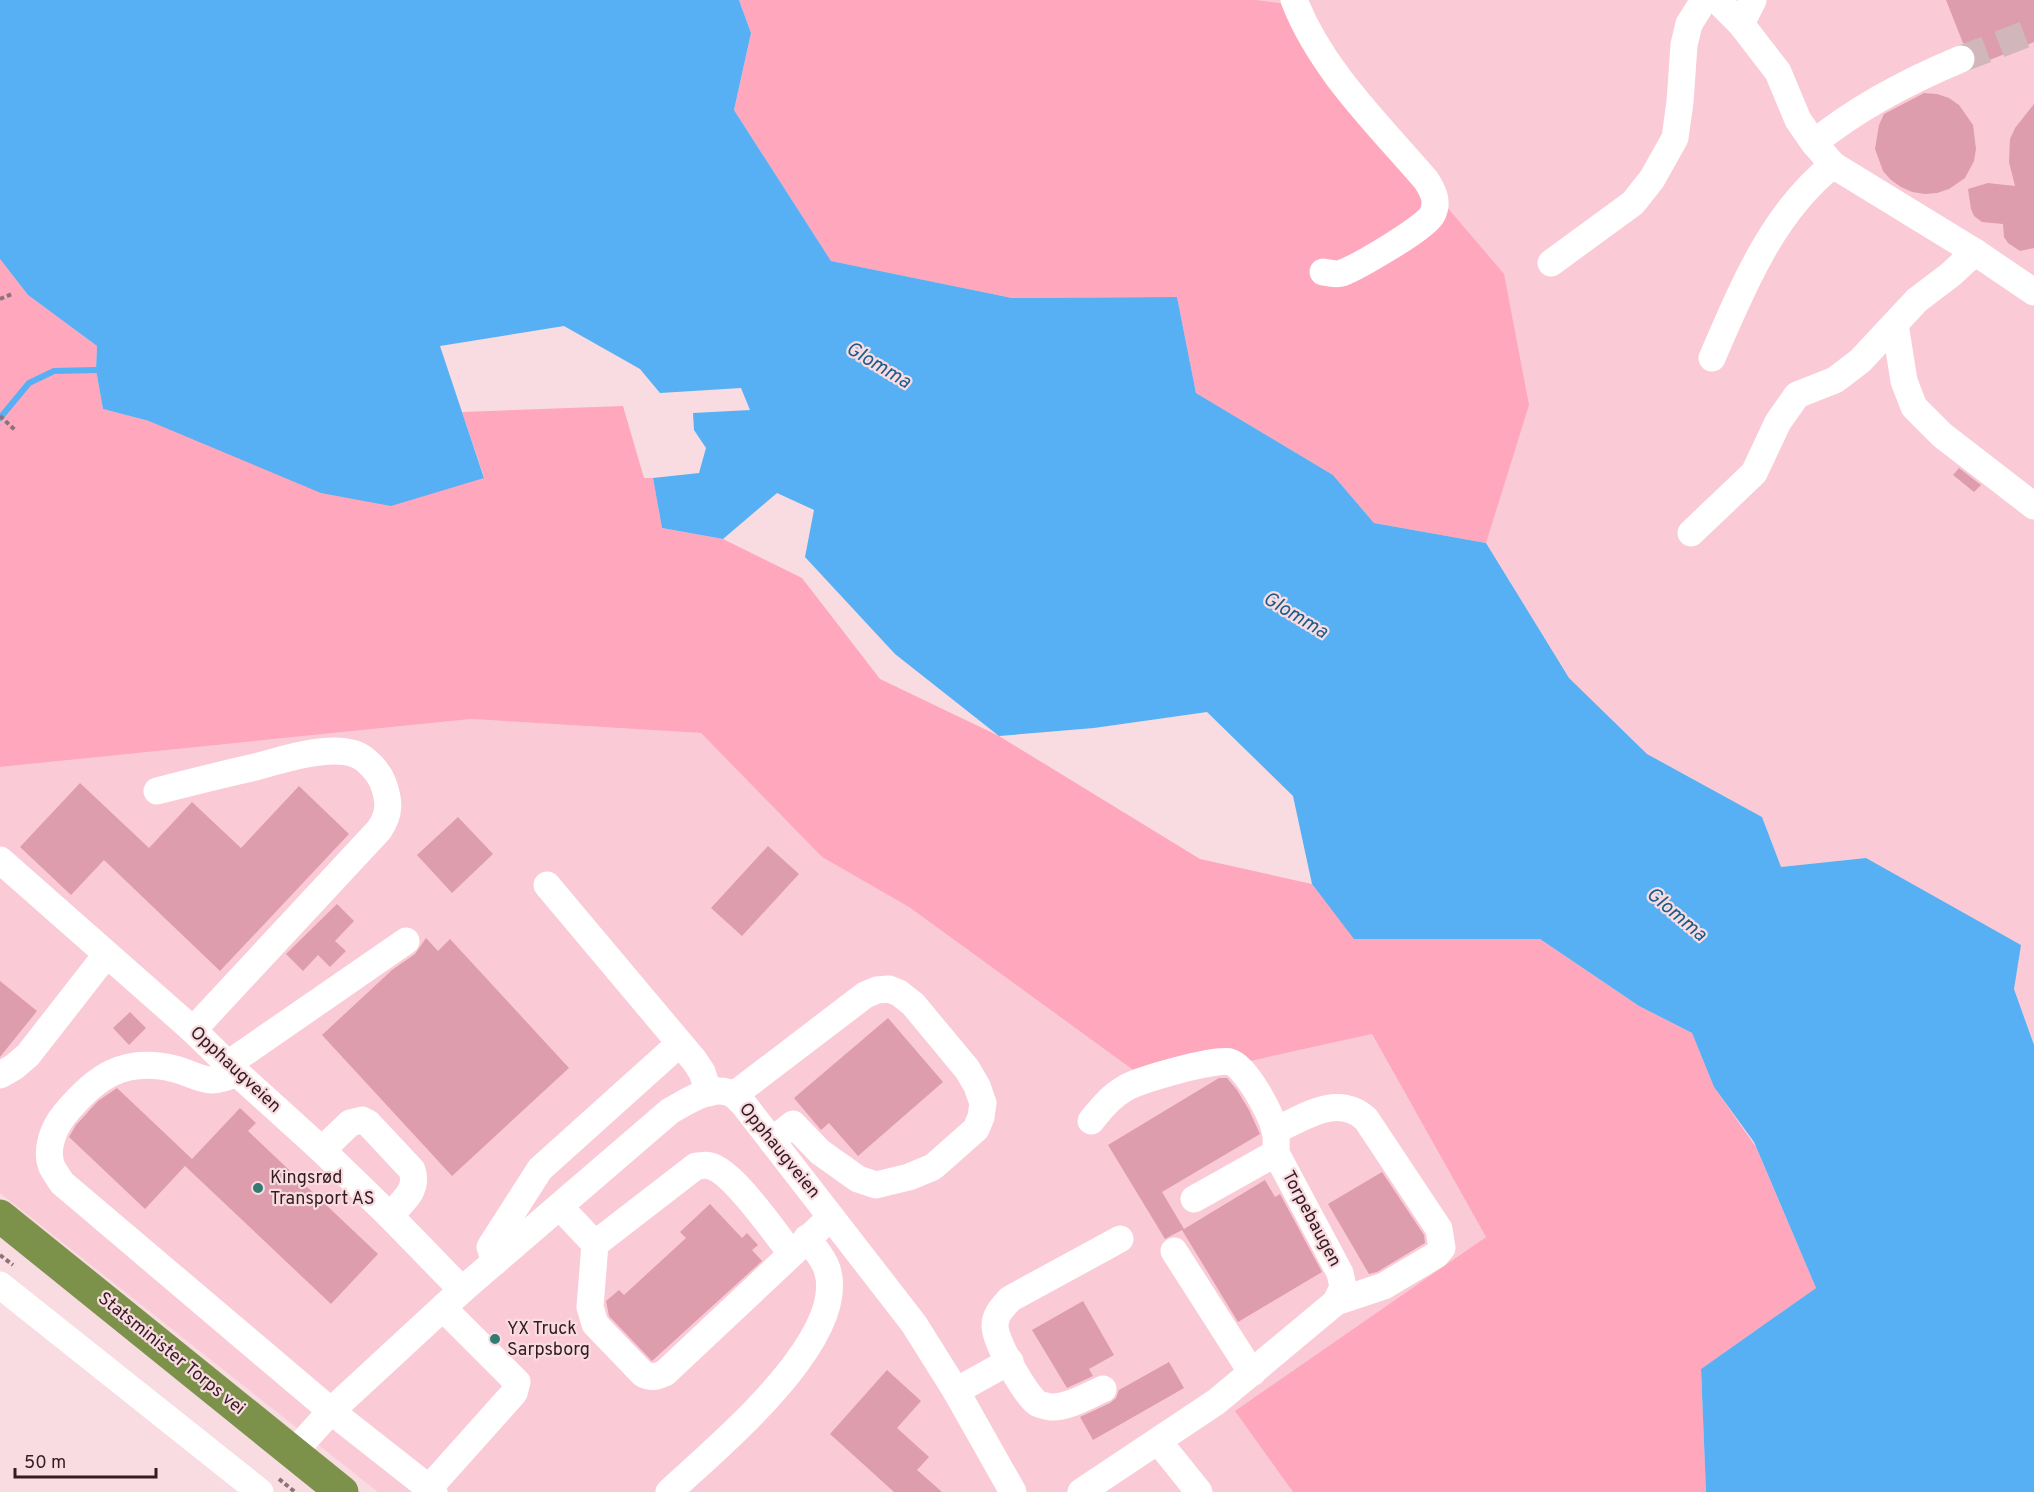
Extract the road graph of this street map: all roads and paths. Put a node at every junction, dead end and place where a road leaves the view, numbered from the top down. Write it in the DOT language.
graph roads {
  1 [pos="1294,0"];
  2 [pos="1704,0"];
  3 [pos="1717,0"];
  4 [pos="1753,0"];
  5 [pos="1741,24"];
  6 [pos="1961,59"];
  7 [pos="1814,143"];
  8 [pos="1833,165"];
  9 [pos="1975,252"];
  10 [pos="1551,263"];
  11 [pos="1323,272"];
  12 [pos="2034,292"];
  13 [pos="12,294"];
  14 [pos="0,299"];
  15 [pos="1895,324"];
  16 [pos="1712,358"];
  17 [pos="0,416"];
  18 [pos="15,430"];
  19 [pos="2034,506"];
  20 [pos="1691,533"];
  21 [pos="157,790"];
  22 [pos="0,860"];
  23 [pos="547,885"];
  24 [pos="406,941"];
  25 [pos="106,955"];
  26 [pos="193,1030"];
  27 [pos="679,1044"];
  28 [pos="232,1069"];
  29 [pos="0,1075"];
  30 [pos="721,1094"];
  31 [pos="1091,1121"];
  32 [pos="772,1141"];
  33 [pos="1276,1142"];
  34 [pos="322,1150"];
  35 [pos="1194,1199"];
  36 [pos="560,1207"];
  37 [pos="0,1216"];
  38 [pos="390,1216"];
  39 [pos="831,1217"];
  40 [pos="1120,1239"];
  41 [pos="595,1244"];
  42 [pos="799,1246"];
  43 [pos="1174,1251"];
  44 [pos="495,1262"];
  45 [pos="0,1285"];
  46 [pos="452,1299"];
  47 [pos="1336,1302"];
  48 [pos="1010,1361"];
  49 [pos="1252,1373"];
  50 [pos="1103,1389"];
  51 [pos="956,1391"];
  52 [pos="331,1411"];
  53 [pos="1158,1441"];
  54 [pos="293,1453"];
  55 [pos="432,1490"];
  56 [pos="260,1492"];
  57 [pos="342,1492"];
  58 [pos="669,1492"];
  59 [pos="1012,1492"];
  60 [pos="1081,1492"];
  61 [pos="1199,1492"];
  1 -- 11 [label="street"];
  2 -- 10 [label="street"];
  3 -- 5 [label="street"];
  4 -- 5 [label="street"];
  5 -- 7 [label="street"];
  6 -- 7 [label="street"];
  7 -- 8 [label="street"];
  8 -- 9 [label="street"];
  8 -- 16 [label="street"];
  9 -- 12 [label="street"];
  9 -- 15 [label="street"];
  13 -- 14 [label="path"];
  15 -- 19 [label="street"];
  15 -- 20 [label="street"];
  17 -- 18 [label="path"];
  21 -- 26 [label="street"];
  22 -- 25 [label="street, Opphaugveien"];
  23 -- 27 [label="street, Opphaugveien"];
  24 -- 28 [label="street"];
  25 -- 26 [label="street, Opphaugveien"];
  25 -- 29 [label="street"];
  26 -- 28 [label="street, Opphaugveien"];
  27 -- 30 [label="street, Opphaugveien"];
  27 -- 44 [label="street"];
  28 -- 34 [label="street, Opphaugveien"];
  28 -- 52 [label="street"];
  30 -- 32 [label="street, Opphaugveien"];
  30 -- 32 [label="street"];
  30 -- 36 [label="street"];
  31 -- 33 [label="street, Torpebaugen"];
  32 -- 39 [label="street, Opphaugveien"];
  33 -- 35 [label="street"];
  33 -- 47 [label="street, Torpebaugen"];
  33 -- 47 [label="street"];
  34 -- 38 [label="street, Opphaugveien"];
  34 -- 38 [label="street"];
  36 -- 41 [label="street"];
  36 -- 44 [label="street"];
  37 -- 54 [label="highway, Statsminister Torps vei"];
  38 -- 46 [label="street, Opphaugveien"];
  39 -- 42 [label="street"];
  39 -- 51 [label="street, Opphaugveien"];
  40 -- 48 [label="street"];
  41 -- 42 [label="street"];
  41 -- 42 [label="street"];
  42 -- 58 [label="street"];
  43 -- 49 [label="street"];
  44 -- 46 [label="street"];
  45 -- 56 [label="street"];
  46 -- 52 [label="street"];
  46 -- 55 [label="street, Opphaugveien"];
  47 -- 49 [label="street"];
  48 -- 50 [label="street"];
  48 -- 51 [label="street"];
  49 -- 53 [label="street"];
  51 -- 59 [label="street, Opphaugveien"];
  52 -- 54 [label="street"];
  52 -- 55 [label="street"];
  53 -- 60 [label="street"];
  53 -- 61 [label="street"];
  54 -- 57 [label="highway, Statsminister Torps vei"];
}
